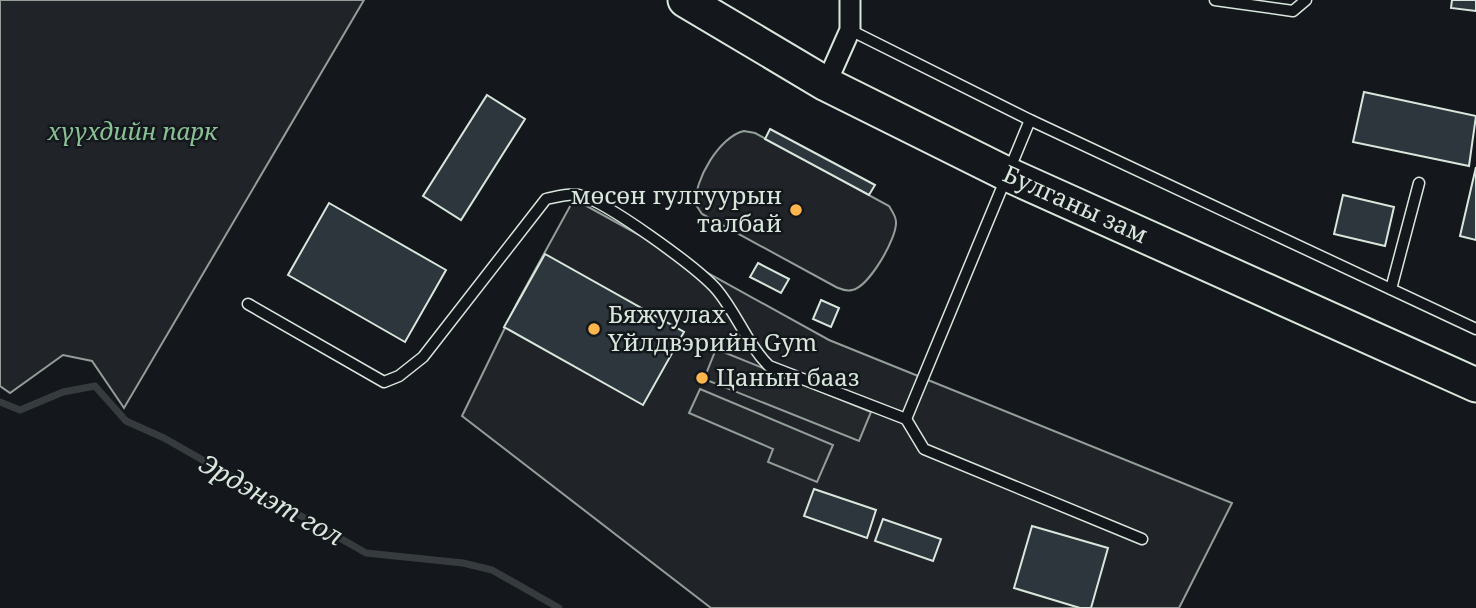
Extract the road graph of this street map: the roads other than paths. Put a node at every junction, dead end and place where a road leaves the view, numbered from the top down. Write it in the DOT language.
graph roads {
  1 [pos="685,0"];
  2 [pos="850,0"];
  3 [pos="1215,0"];
  4 [pos="1306,0"];
  5 [pos="850,30"];
  6 [pos="826,84"];
  7 [pos="1030,120"];
  8 [pos="1009,175"];
  9 [pos="1419,183"];
  10 [pos="1391,289"];
  11 [pos="248,304"];
  12 [pos="1476,329"];
  13 [pos="1476,385"];
  14 [pos="906,419"];
  15 [pos="1142,540"];
  1 -- 6 [label="highway, Булганы зам"];
  2 -- 5 [label="street"];
  3 -- 4 [label="lane"];
  5 -- 6 [label="street"];
  5 -- 7 [label="lane"];
  6 -- 8 [label="highway, Булганы зам"];
  7 -- 8 [label="lane"];
  7 -- 10 [label="lane"];
  8 -- 13 [label="highway, Булганы зам"];
  8 -- 14 [label="lane"];
  9 -- 10 [label="lane"];
  10 -- 12 [label="lane"];
  11 -- 14 [label="lane"];
  14 -- 15 [label="lane"];
}
